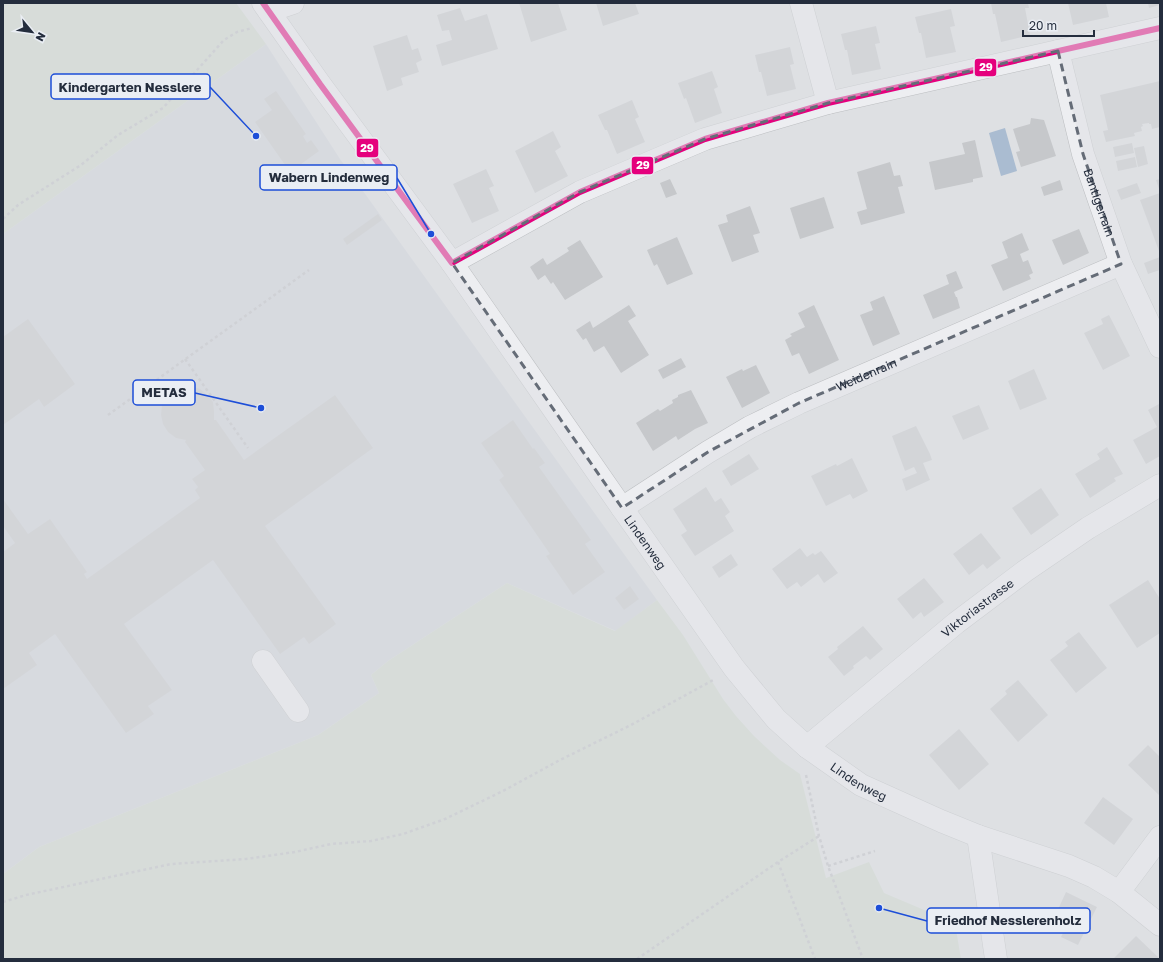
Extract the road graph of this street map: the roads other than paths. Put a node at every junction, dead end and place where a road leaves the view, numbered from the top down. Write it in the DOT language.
graph roads {
  1 [pos="293,3"];
  2 [pos="801,3"];
  3 [pos="270,13"];
  4 [pos="1160,28"];
  5 [pos="1058,51"];
  6 [pos="828,103"];
  7 [pos="452,263"];
  8 [pos="1121,264"];
  9 [pos="1160,348"];
  10 [pos="1160,485"];
  11 [pos="622,508"];
  12 [pos="263,661"];
  13 [pos="298,711"];
  14 [pos="807,747"];
  15 [pos="978,836"];
  16 [pos="1160,837"];
  17 [pos="1119,892"];
  18 [pos="1160,925"];
  19 [pos="996,959"];
  1 -- 3 [label="street"];
  2 -- 6 [label="street"];
  3 -- 7 [label="street, Lindenweg"];
  4 -- 5 [label="street"];
  5 -- 6 [label="street"];
  5 -- 8 [label="street, Bantigerrain"];
  6 -- 7 [label="street"];
  7 -- 11 [label="street, Lindenweg"];
  8 -- 9 [label="street, Bantigerrain"];
  8 -- 11 [label="street, Weidenrain"];
  10 -- 14 [label="street, Viktoriastrasse"];
  11 -- 14 [label="street, Lindenweg"];
  12 -- 13 [label="street"];
  14 -- 15 [label="street, Lindenweg"];
  15 -- 17 [label="street, Lindenweg"];
  15 -- 19 [label="street"];
  16 -- 17 [label="street"];
  17 -- 18 [label="street, Lindenweg"];
}
